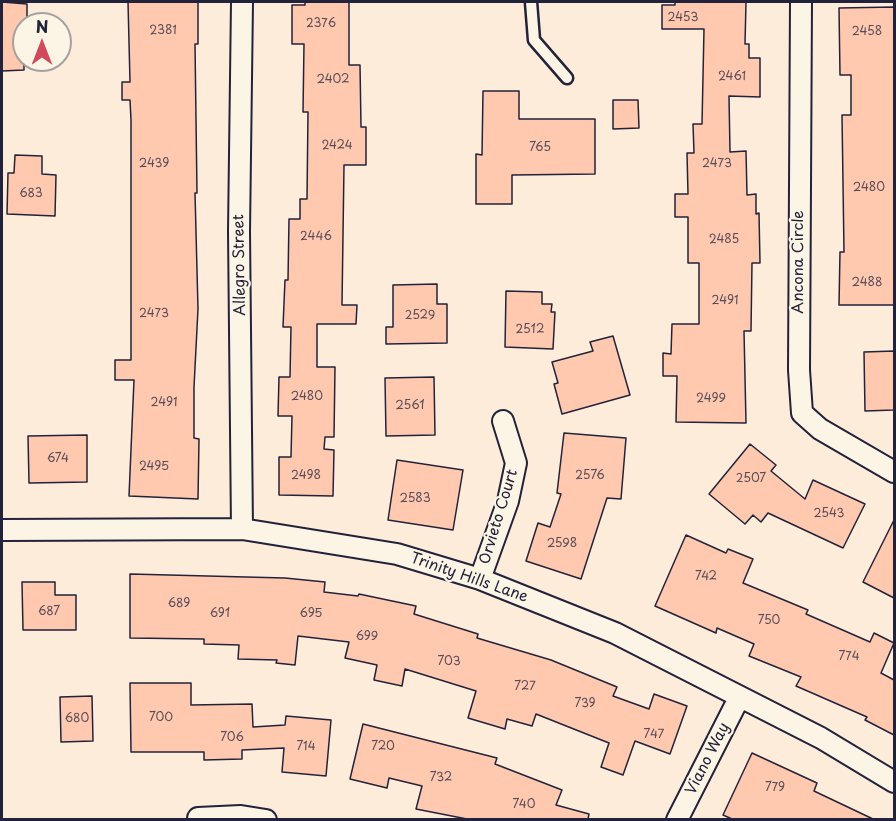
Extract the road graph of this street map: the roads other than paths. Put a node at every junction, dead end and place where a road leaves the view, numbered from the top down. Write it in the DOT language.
graph roads {
  1 [pos="242,2"];
  2 [pos="531,2"];
  3 [pos="801,2"];
  4 [pos="567,78"];
  5 [pos="504,421"];
  6 [pos="894,472"];
  7 [pos="242,529"];
  8 [pos="2,530"];
  9 [pos="480,579"];
  10 [pos="739,698"];
  11 [pos="894,782"];
  12 [pos="198,818"];
  13 [pos="266,819"];
  14 [pos="677,819"];
  1 -- 7 [label="street, Allegro Street"];
  2 -- 4 [label="lane"];
  3 -- 6 [label="street, Ancona Circle"];
  5 -- 9 [label="street, Orvieto Court"];
  7 -- 8 [label="street, Trinity Hills Lane"];
  7 -- 9 [label="street, Trinity Hills Lane"];
  9 -- 10 [label="street, Trinity Hills Lane"];
  10 -- 11 [label="street, Trinity Hills Lane"];
  10 -- 14 [label="street, Viano Way"];
  12 -- 13 [label="street"];
}
